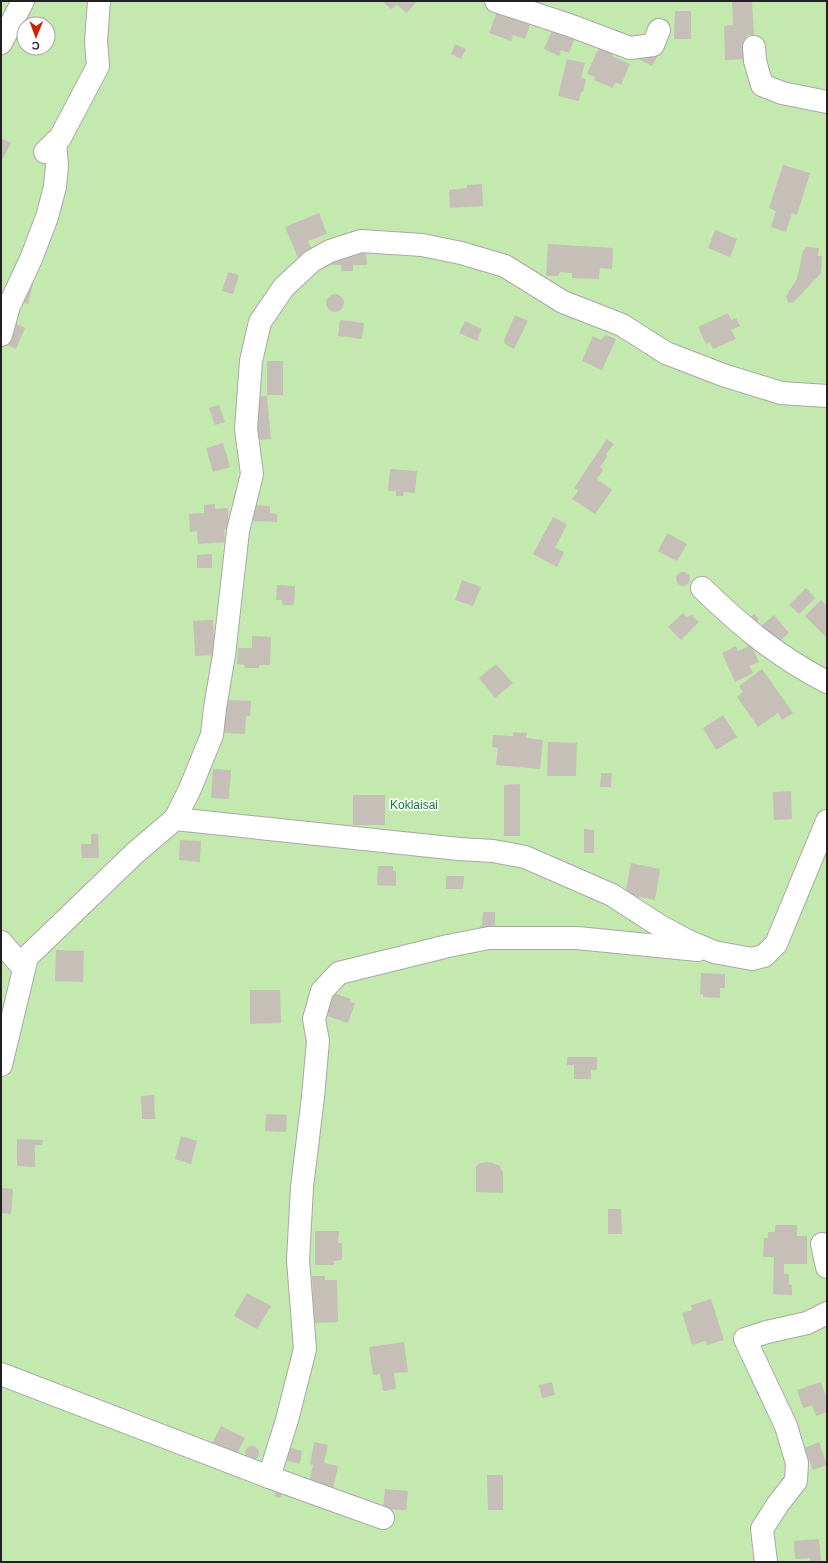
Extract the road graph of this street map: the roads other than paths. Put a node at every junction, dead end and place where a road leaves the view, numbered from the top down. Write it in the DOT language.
graph roads {
  1 [pos="24,1"];
  2 [pos="99,1"];
  3 [pos="496,1"];
  4 [pos="659,30"];
  5 [pos="1,43"];
  6 [pos="754,47"];
  7 [pos="827,102"];
  8 [pos="1,335"];
  9 [pos="827,396"];
  10 [pos="702,588"];
  11 [pos="827,682"];
  12 [pos="175,819"];
  13 [pos="827,821"];
  14 [pos="1,942"];
  15 [pos="711,951"];
  16 [pos="24,969"];
  17 [pos="1,1065"];
  18 [pos="822,1244"];
  19 [pos="827,1267"];
  20 [pos="827,1313"];
  21 [pos="1,1374"];
  22 [pos="269,1477"];
  23 [pos="383,1518"];
  24 [pos="766,1562"];
  1 -- 5 [label="street"];
  2 -- 8 [label="street"];
  3 -- 4 [label="street"];
  6 -- 7 [label="street"];
  9 -- 12 [label="street"];
  10 -- 11 [label="street"];
  12 -- 15 [label="street"];
  12 -- 16 [label="street"];
  13 -- 15 [label="street"];
  14 -- 16 [label="street"];
  15 -- 22 [label="street"];
  16 -- 17 [label="street"];
  18 -- 19 [label="street"];
  20 -- 24 [label="street"];
  21 -- 22 [label="street"];
  22 -- 23 [label="street"];
}
